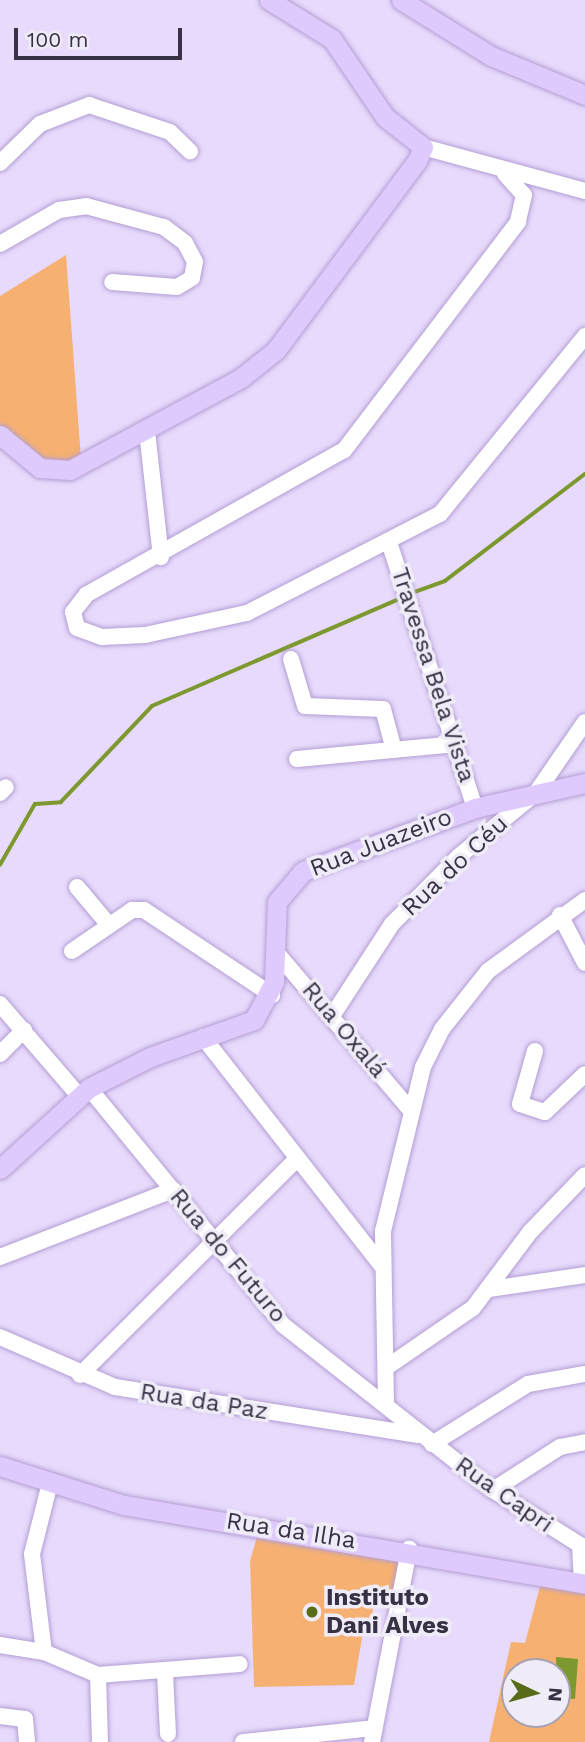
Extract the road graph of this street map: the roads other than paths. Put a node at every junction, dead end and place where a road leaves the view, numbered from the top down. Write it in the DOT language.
graph roads {
  1 [pos="269,0"];
  2 [pos="401,0"];
  3 [pos="585,95"];
  4 [pos="423,147"];
  5 [pos="190,151"];
  6 [pos="0,163"];
  7 [pos="505,174"];
  8 [pos="585,191"];
  9 [pos="0,244"];
  10 [pos="112,282"];
  11 [pos="585,335"];
  12 [pos="147,431"];
  13 [pos="0,435"];
  14 [pos="389,542"];
  15 [pos="161,556"];
  16 [pos="292,659"];
  17 [pos="585,722"];
  18 [pos="456,744"];
  19 [pos="394,750"];
  20 [pos="297,760"];
  21 [pos="585,783"];
  22 [pos="536,793"];
  23 [pos="475,808"];
  24 [pos="77,887"];
  25 [pos="585,900"];
  26 [pos="560,915"];
  27 [pos="109,925"];
  28 [pos="72,951"];
  29 [pos="275,951"];
  30 [pos="585,963"];
  31 [pos="272,995"];
  32 [pos="0,1004"];
  33 [pos="334,1013"];
  34 [pos="24,1030"];
  35 [pos="203,1037"];
  36 [pos="535,1051"];
  37 [pos="0,1054"];
  38 [pos="585,1074"];
  39 [pos="84,1092"];
  40 [pos="411,1111"];
  41 [pos="295,1161"];
  42 [pos="0,1168"];
  43 [pos="585,1175"];
  44 [pos="173,1190"];
  45 [pos="214,1240"];
  46 [pos="0,1257"];
  47 [pos="381,1265"];
  48 [pos="585,1275"];
  49 [pos="490,1289"];
  50 [pos="0,1337"];
  51 [pos="387,1367"];
  52 [pos="585,1374"];
  53 [pos="80,1375"];
  54 [pos="386,1405"];
  55 [pos="418,1435"];
  56 [pos="585,1442"];
  57 [pos="432,1444"];
  58 [pos="0,1466"];
  59 [pos="50,1483"];
  60 [pos="493,1490"];
  61 [pos="583,1545"];
  62 [pos="409,1549"];
  63 [pos="584,1583"];
  64 [pos="0,1645"];
  65 [pos="44,1652"];
  66 [pos="240,1664"];
  67 [pos="165,1672"];
  68 [pos="98,1675"];
  69 [pos="0,1716"];
  70 [pos="168,1734"];
  71 [pos="373,1735"];
  72 [pos="27,1742"];
  73 [pos="100,1742"];
  74 [pos="243,1742"];
  1 -- 4 [label="main road"];
  2 -- 3 [label="main road"];
  4 -- 7 [label="street"];
  4 -- 12 [label="main road"];
  5 -- 6 [label="street"];
  7 -- 8 [label="street"];
  7 -- 15 [label="street"];
  9 -- 10 [label="street"];
  11 -- 14 [label="street"];
  12 -- 13 [label="main road"];
  12 -- 15 [label="street"];
  14 -- 15 [label="street"];
  14 -- 18 [label="street, Travessa Bela Vista"];
  16 -- 19 [label="street"];
  17 -- 22 [label="street, Rua do Céu"];
  18 -- 19 [label="street"];
  18 -- 23 [label="street, Travessa Bela Vista"];
  19 -- 20 [label="street"];
  21 -- 22 [label="main road, Rua Juazeiro"];
  22 -- 23 [label="main road, Rua Juazeiro"];
  22 -- 33 [label="street, Rua do Céu"];
  23 -- 29 [label="main road, Rua Juazeiro"];
  24 -- 27 [label="street"];
  25 -- 26 [label="street"];
  26 -- 30 [label="street"];
  26 -- 40 [label="street"];
  27 -- 28 [label="street"];
  27 -- 31 [label="street"];
  29 -- 31 [label="main road, Rua Juazeiro"];
  29 -- 33 [label="street, Rua Oxalá"];
  31 -- 35 [label="main road"];
  32 -- 34 [label="street, Rua do Futuro"];
  33 -- 40 [label="street, Rua Oxalá"];
  34 -- 37 [label="street"];
  34 -- 39 [label="street, Rua do Futuro"];
  35 -- 39 [label="main road"];
  35 -- 41 [label="street"];
  36 -- 38 [label="street"];
  39 -- 42 [label="main road"];
  39 -- 44 [label="street, Rua do Futuro"];
  40 -- 47 [label="street"];
  41 -- 45 [label="street"];
  41 -- 47 [label="street"];
  43 -- 49 [label="street"];
  44 -- 45 [label="street, Rua do Futuro"];
  44 -- 46 [label="street"];
  45 -- 53 [label="street"];
  45 -- 54 [label="street, Rua do Futuro"];
  47 -- 51 [label="street"];
  48 -- 49 [label="street"];
  49 -- 51 [label="street"];
  50 -- 53 [label="street, Rua da Paz"];
  51 -- 54 [label="street"];
  52 -- 57 [label="street, Rua Capri"];
  53 -- 55 [label="street, Rua da Paz"];
  54 -- 55 [label="street, Rua Capri"];
  55 -- 57 [label="street, Rua Capri"];
  56 -- 60 [label="street"];
  57 -- 60 [label="street, Rua Capri"];
  58 -- 59 [label="main road, Rua da Ilha"];
  59 -- 62 [label="main road, Rua da Ilha"];
  59 -- 65 [label="street"];
  60 -- 61 [label="street, Rua Capri"];
  61 -- 63 [label="street, Rua Capri"];
  62 -- 63 [label="main road, Rua da Ilha"];
  62 -- 71 [label="street"];
  64 -- 65 [label="street"];
  65 -- 68 [label="street"];
  66 -- 67 [label="street"];
  67 -- 68 [label="street"];
  67 -- 70 [label="street"];
  68 -- 73 [label="street"];
  69 -- 72 [label="street"];
  71 -- 74 [label="street"];
}
